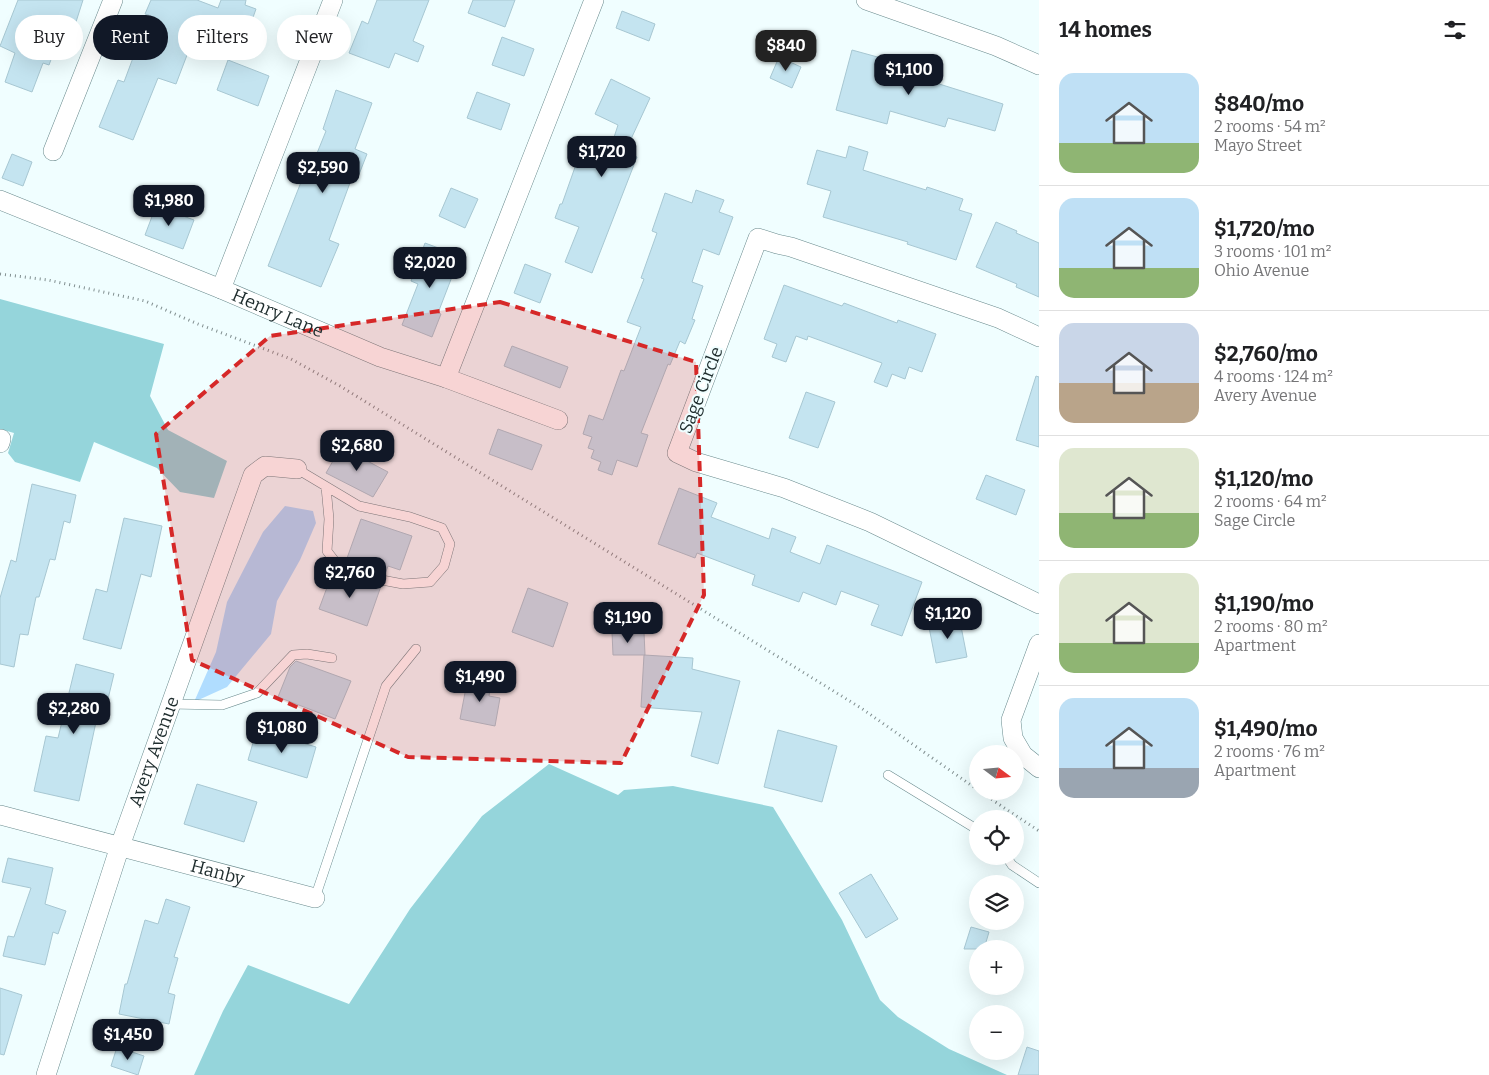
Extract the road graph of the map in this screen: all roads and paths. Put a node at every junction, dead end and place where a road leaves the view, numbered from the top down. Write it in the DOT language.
graph roads {
  1 [pos="113,0"];
  2 [pos="332,0"];
  3 [pos="594,0"];
  4 [pos="866,0"];
  5 [pos="1039,65"];
  6 [pos="53,151"];
  7 [pos="0,200"];
  8 [pos="0,274"];
  9 [pos="221,290"];
  10 [pos="1039,337"];
  11 [pos="446,378"];
  12 [pos="558,420"];
  13 [pos="297,469"];
  14 [pos="326,487"];
  15 [pos="1039,604"];
  16 [pos="1039,644"];
  17 [pos="416,649"];
  18 [pos="332,658"];
  19 [pos="170,704"];
  20 [pos="1039,768"];
  21 [pos="888,775"];
  22 [pos="969,785"];
  23 [pos="992,800"];
  24 [pos="0,815"];
  25 [pos="969,824"];
  26 [pos="1039,831"];
  27 [pos="120,846"];
  28 [pos="1011,865"];
  29 [pos="1039,883"];
  30 [pos="316,898"];
  31 [pos="46,1075"];
  1 -- 6 [label="street"];
  2 -- 9 [label="street"];
  3 -- 11 [label="street"];
  4 -- 5 [label="street"];
  7 -- 9 [label="street, Henry Lane"];
  8 -- 22 [label="path"];
  9 -- 11 [label="street, Henry Lane"];
  10 -- 15 [label="street, Sage Circle"];
  11 -- 12 [label="street, Henry Lane"];
  13 -- 14 [label="lane"];
  13 -- 19 [label="street, Avery Avenue"];
  14 -- 14 [label="lane"];
  16 -- 20 [label="street"];
  17 -- 30 [label="lane"];
  18 -- 19 [label="lane"];
  19 -- 27 [label="street, Avery Avenue"];
  21 -- 25 [label="lane"];
  23 -- 26 [label="path"];
  24 -- 27 [label="street, Hanby"];
  27 -- 30 [label="street, Hanby"];
  27 -- 31 [label="street, Avery Avenue"];
  28 -- 29 [label="lane"];
}
